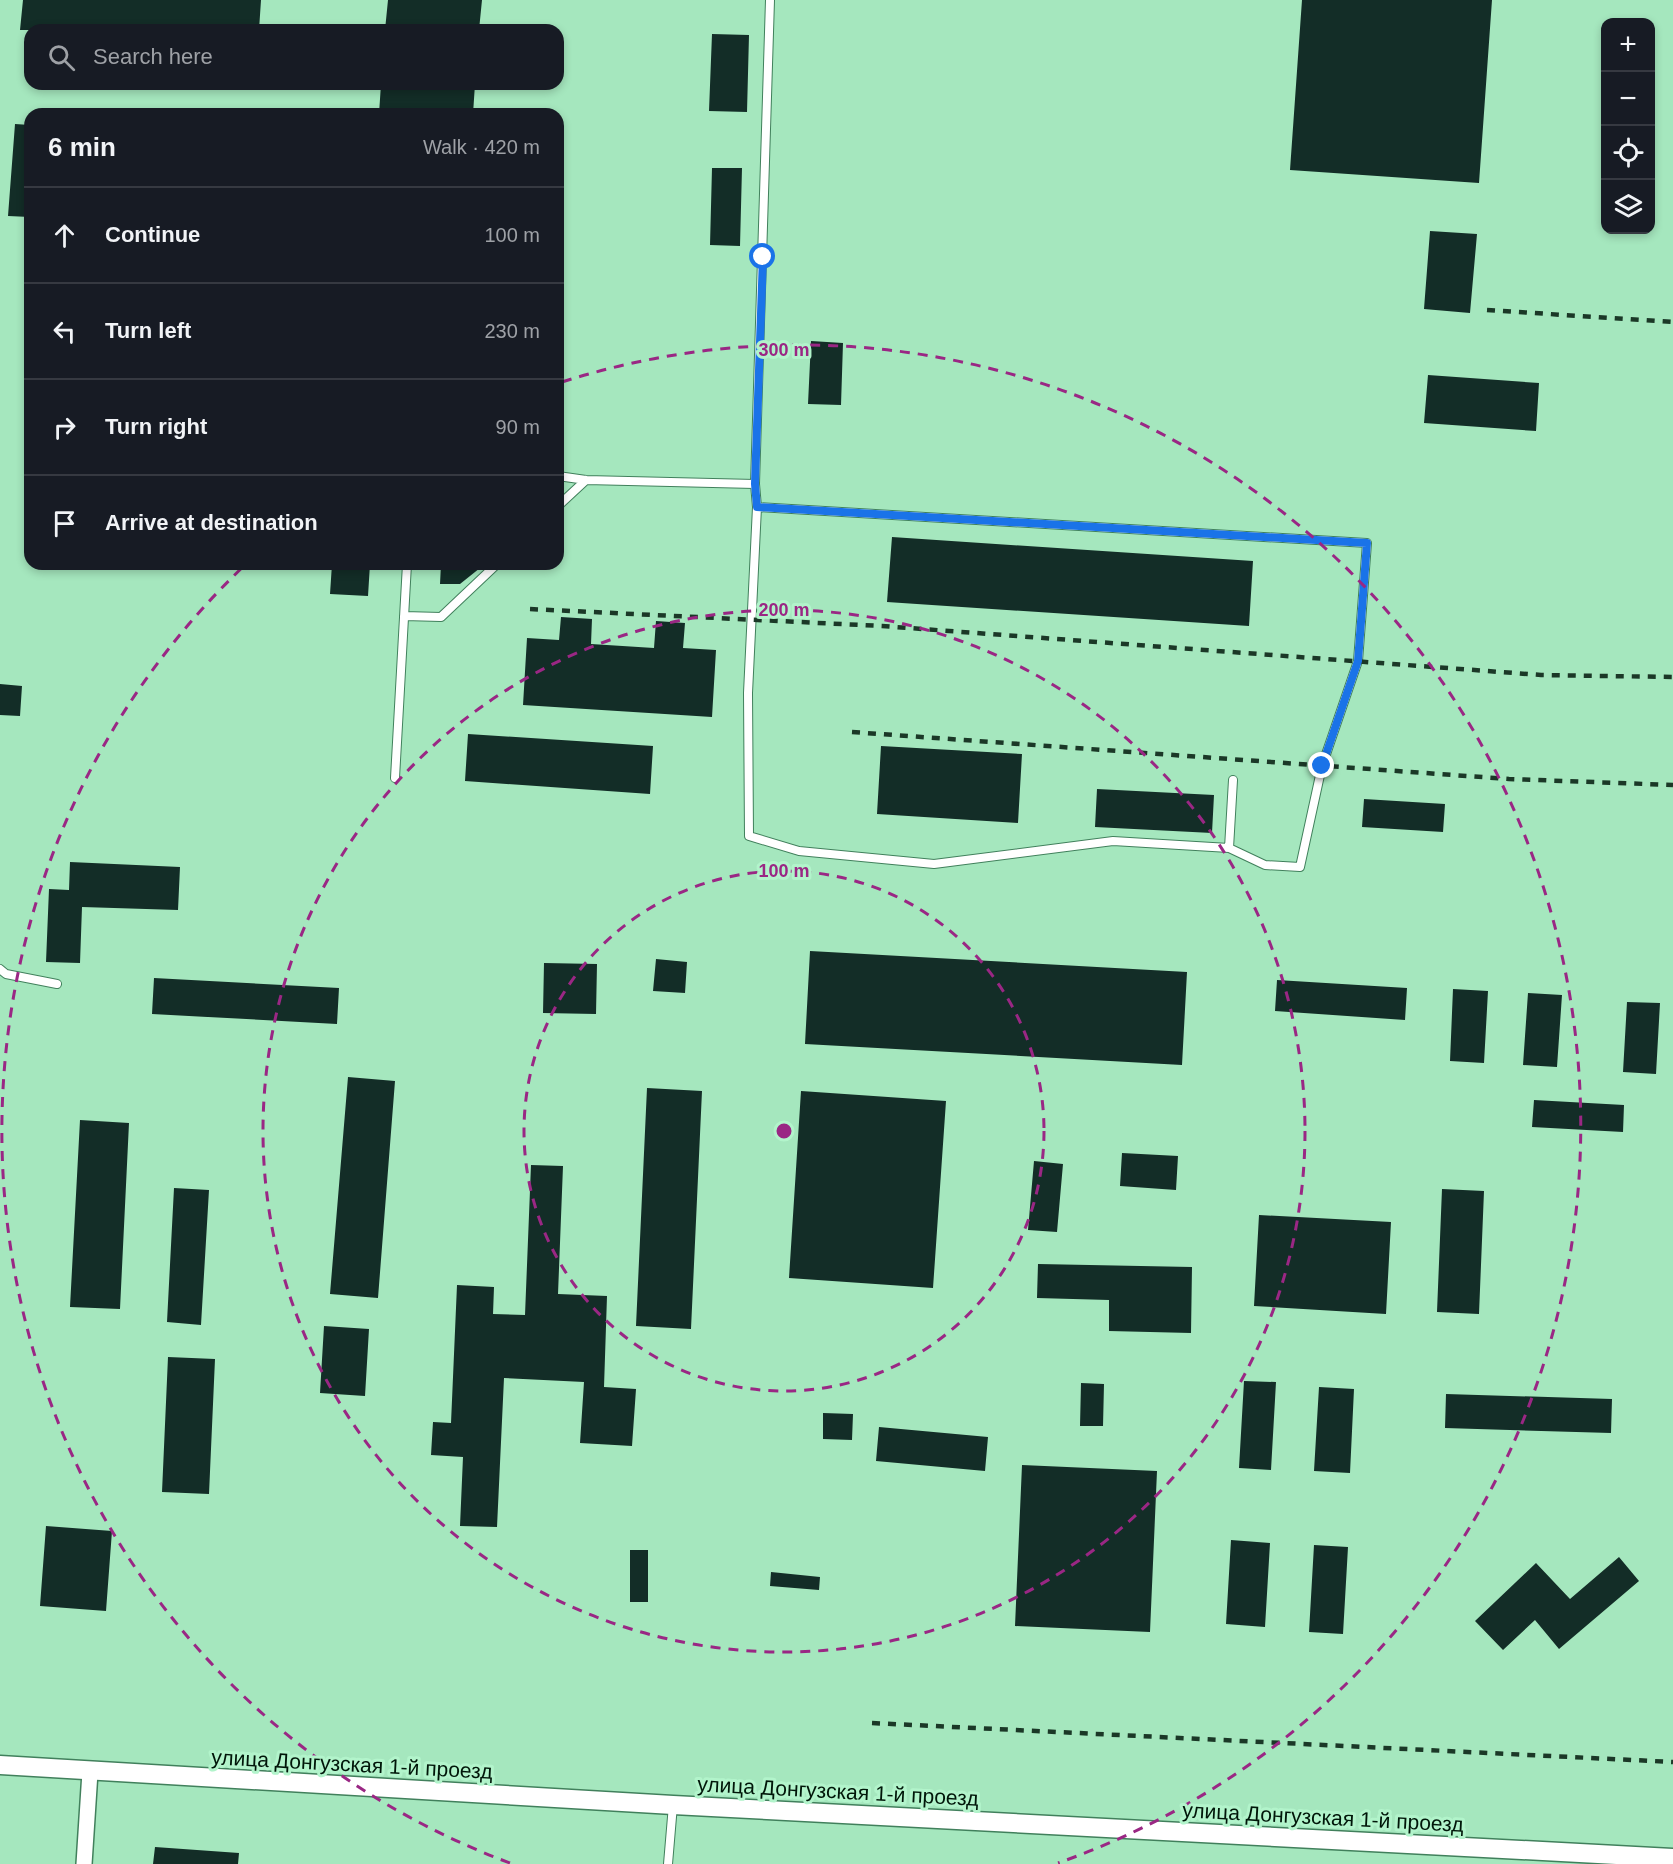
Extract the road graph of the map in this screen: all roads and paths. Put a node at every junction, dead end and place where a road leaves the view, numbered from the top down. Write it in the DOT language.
graph roads {
  1 [pos="770,0"];
  2 [pos="564,477"];
  3 [pos="586,480"];
  4 [pos="755,484"];
  5 [pos="564,500"];
  6 [pos="757,507"];
  7 [pos="407,570"];
  8 [pos="491,570"];
  9 [pos="404,616"];
  10 [pos="394,778"];
  11 [pos="1233,780"];
  12 [pos="1229,848"];
  13 [pos="0,969"];
  14 [pos="57,984"];
  15 [pos="0,1765"];
  16 [pos="90,1772"];
  17 [pos="673,1805"];
  18 [pos="1673,1858"];
  19 [pos="84,1864"];
  20 [pos="668,1864"];
  1 -- 4 [label="lane"];
  2 -- 3 [label="lane"];
  3 -- 4 [label="lane"];
  3 -- 5 [label="lane"];
  4 -- 6 [label="lane"];
  6 -- 12 [label="lane"];
  6 -- 12 [label="lane"];
  7 -- 9 [label="lane"];
  8 -- 9 [label="lane"];
  9 -- 10 [label="lane"];
  11 -- 12 [label="lane"];
  13 -- 14 [label="lane"];
  15 -- 16 [label="street, улица Донгузская 1-й проезд"];
  16 -- 17 [label="street, улица Донгузская 1-й проезд"];
  16 -- 19 [label="street"];
  17 -- 18 [label="street, улица Донгузская 1-й проезд"];
  17 -- 20 [label="lane"];
}
